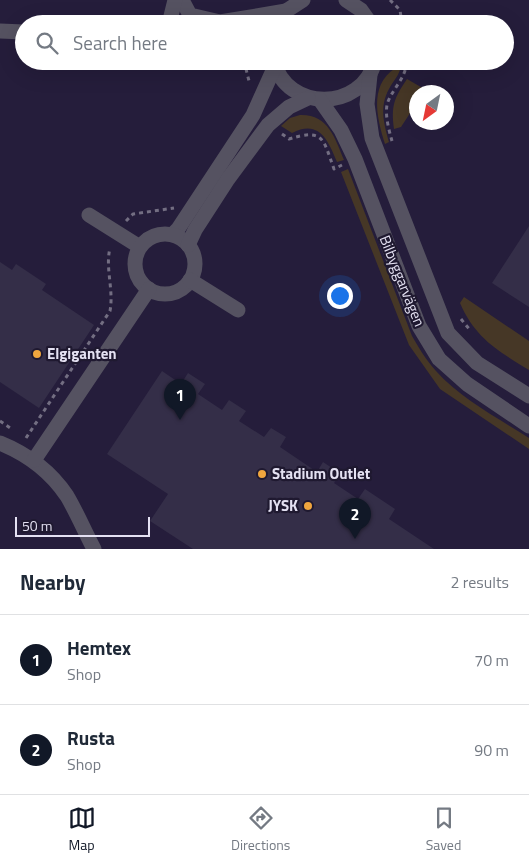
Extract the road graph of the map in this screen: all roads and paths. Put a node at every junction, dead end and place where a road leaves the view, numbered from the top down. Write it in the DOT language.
graph roads {
  1 [pos="175,0"];
  2 [pos="182,0"];
  3 [pos="303,0"];
  4 [pos="346,0"];
  5 [pos="390,0"];
  6 [pos="360,5"];
  7 [pos="171,15"];
  8 [pos="190,15"];
  9 [pos="286,15"];
  10 [pos="401,15"];
  11 [pos="0,31"];
  12 [pos="15,32"];
  13 [pos="272,70"];
  14 [pos="277,70"];
  15 [pos="371,70"];
  16 [pos="372,70"];
  17 [pos="406,70"];
  18 [pos="314,99"];
  19 [pos="268,125"];
  20 [pos="377,152"];
  21 [pos="355,160"];
  22 [pos="89,215"];
  23 [pos="173,234"];
  24 [pos="188,244"];
  25 [pos="140,247"];
  26 [pos="190,280"];
  27 [pos="149,289"];
  28 [pos="238,310"];
  29 [pos="458,315"];
  30 [pos="474,336"];
  31 [pos="529,396"];
  32 [pos="0,421"];
  33 [pos="529,426"];
  34 [pos="19,433"];
  35 [pos="0,443"];
  36 [pos="34,460"];
  37 [pos="94,549"];
  1 -- 7 [label="street"];
  2 -- 8 [label="street"];
  3 -- 9 [label="street"];
  4 -- 6 [label="street"];
  5 -- 10 [label="path"];
  11 -- 12 [label="street"];
  13 -- 23 [label="street"];
  14 -- 18 [label="street"];
  15 -- 18 [label="street"];
  16 -- 20 [label="street, Bilbyggarvägen"];
  17 -- 20 [label="path"];
  18 -- 19 [label="street"];
  18 -- 21 [label="street, Bilbyggarvägen"];
  19 -- 21 [label="path"];
  19 -- 24 [label="street"];
  20 -- 31 [label="street, Bilbyggarvägen"];
  21 -- 33 [label="street, Bilbyggarvägen"];
  22 -- 25 [label="street"];
  23 -- 24 [label="street"];
  23 -- 25 [label="street"];
  24 -- 26 [label="street"];
  25 -- 27 [label="street"];
  26 -- 27 [label="street"];
  26 -- 28 [label="street"];
  27 -- 36 [label="street"];
  29 -- 30 [label="path"];
  32 -- 34 [label="path"];
  35 -- 36 [label="street"];
  36 -- 37 [label="street"];
}
